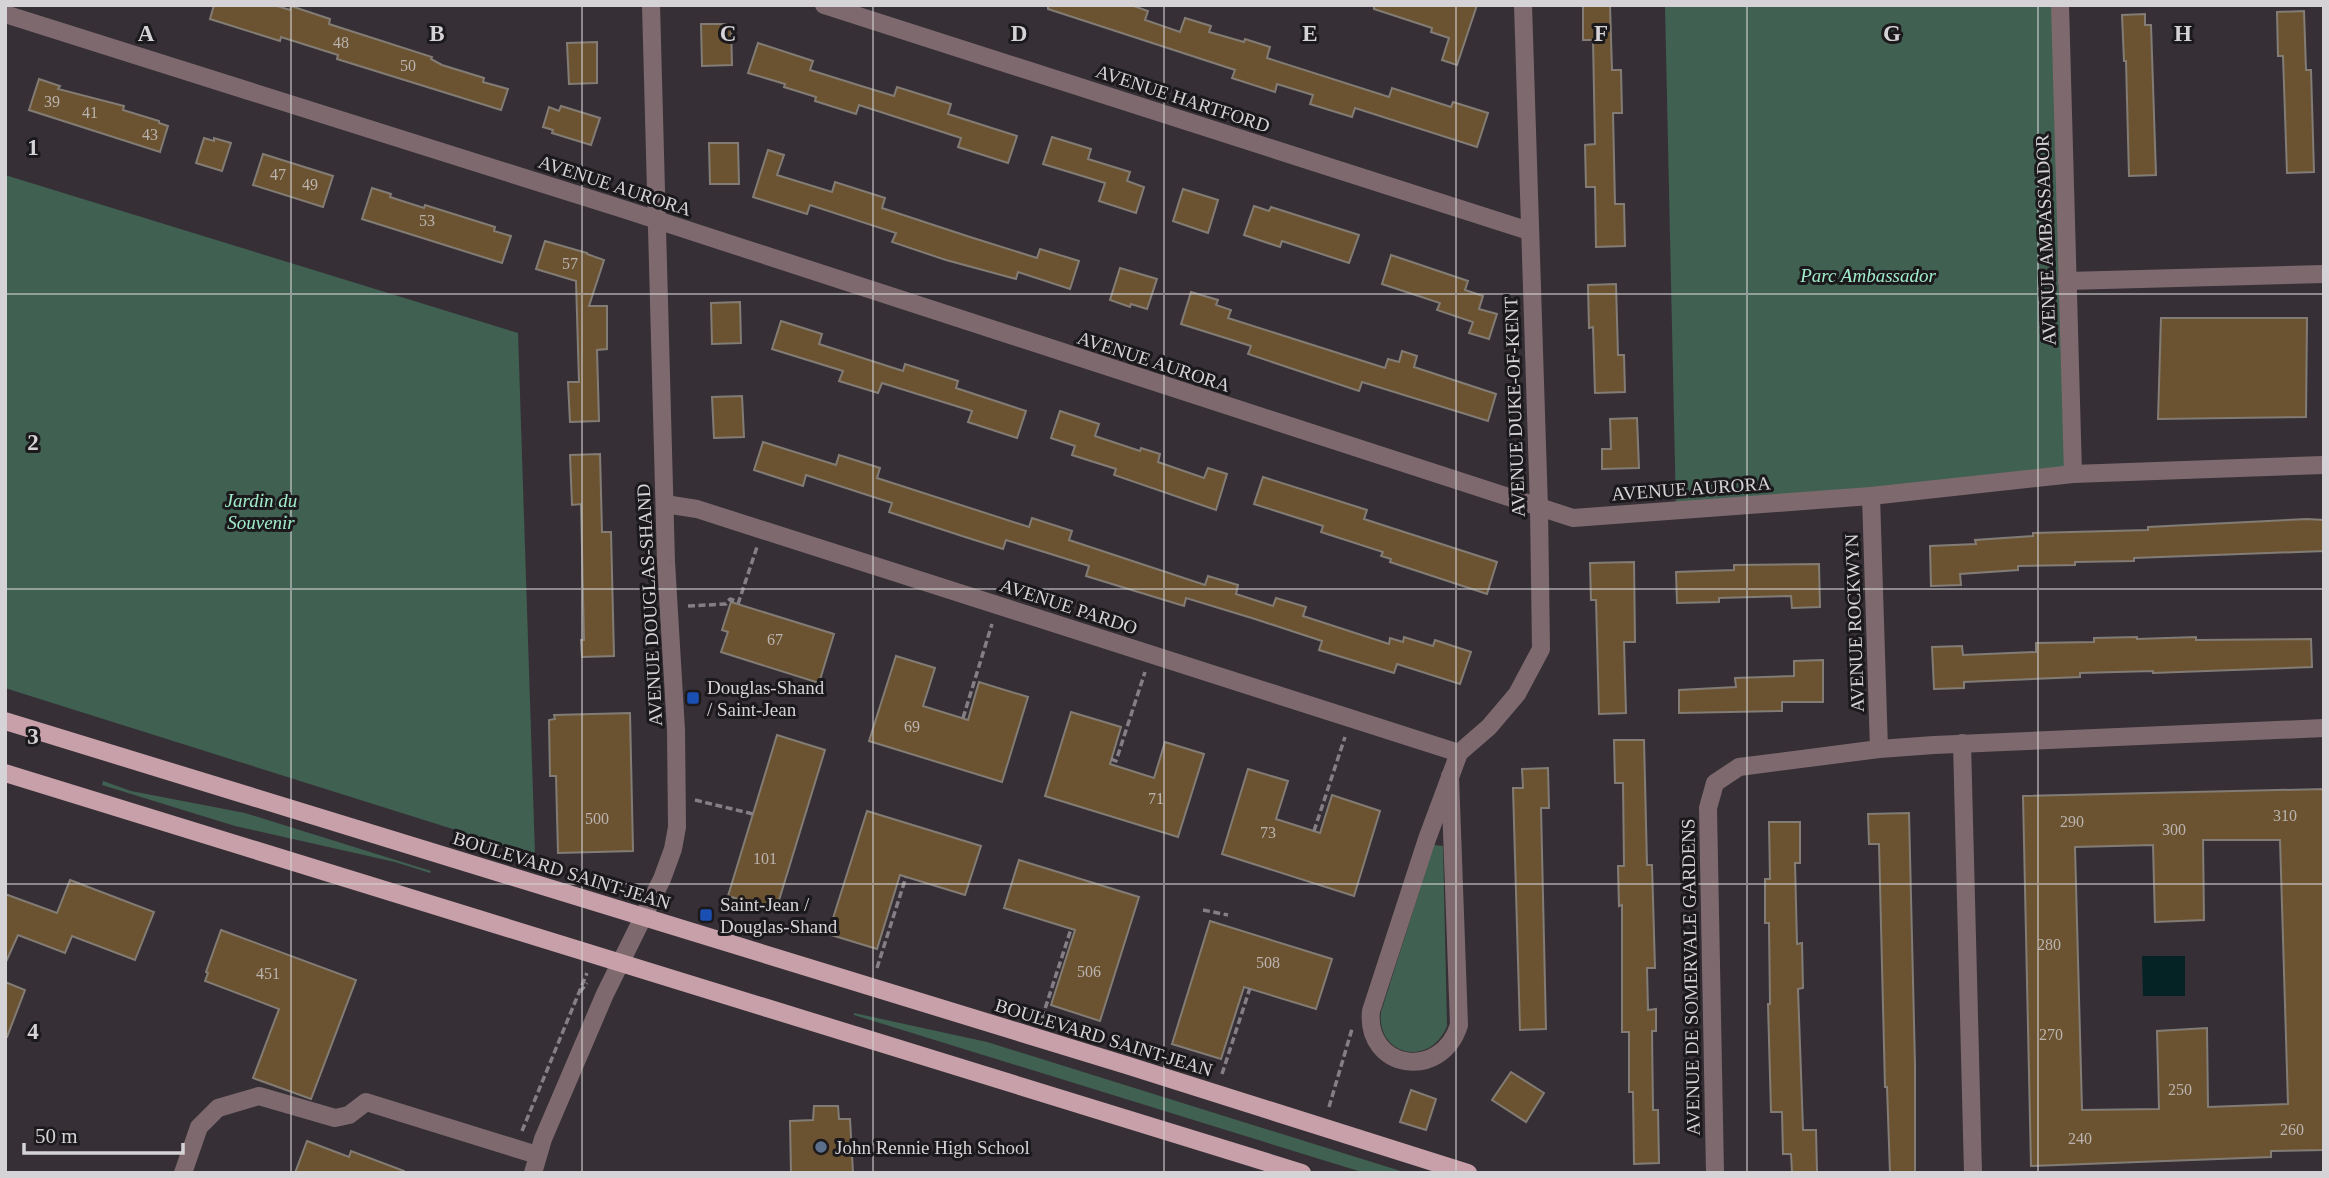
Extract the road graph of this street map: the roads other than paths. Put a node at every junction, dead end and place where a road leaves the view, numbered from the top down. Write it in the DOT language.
graph roads {
  1 [pos="651,5"];
  2 [pos="824,5"];
  3 [pos="1523,5"];
  4 [pos="2060,5"];
  5 [pos="5,14"];
  6 [pos="657,221"];
  7 [pos="1529,231"];
  8 [pos="2324,274"];
  9 [pos="2067,281"];
  10 [pos="2324,465"];
  11 [pos="2073,474"];
  12 [pos="1871,496"];
  13 [pos="665,505"];
  14 [pos="1539,508"];
  15 [pos="5,721"];
  16 [pos="2324,728"];
  17 [pos="1962,743"];
  18 [pos="1879,749"];
  19 [pos="1459,752"];
  20 [pos="5,773"];
  21 [pos="1450,776"];
  22 [pos="643,916"];
  23 [pos="620,963"];
  24 [pos="537,1155"];
  25 [pos="183,1173"];
  26 [pos="533,1173"];
  27 [pos="1302,1173"];
  28 [pos="1468,1173"];
  29 [pos="1715,1173"];
  30 [pos="1973,1173"];
  1 -- 6 [label="street, AVENUE DOUGLAS-SHAND"];
  2 -- 7 [label="street, AVENUE HARTFORD"];
  3 -- 7 [label="street, AVENUE DUKE-OF-KENT"];
  4 -- 9 [label="street, AVENUE AMBASSADOR"];
  5 -- 6 [label="street, AVENUE AURORA"];
  6 -- 13 [label="street, AVENUE DOUGLAS-SHAND"];
  6 -- 14 [label="street, AVENUE AURORA"];
  7 -- 14 [label="street, AVENUE DUKE-OF-KENT"];
  8 -- 9 [label="street"];
  9 -- 11 [label="street, AVENUE AMBASSADOR"];
  10 -- 11 [label="street, AVENUE AURORA"];
  11 -- 12 [label="street, AVENUE AURORA"];
  12 -- 14 [label="street, AVENUE AURORA"];
  12 -- 18 [label="street, AVENUE ROCKWYN"];
  13 -- 19 [label="street, AVENUE PARDO"];
  13 -- 22 [label="street, AVENUE DOUGLAS-SHAND"];
  14 -- 19 [label="street, AVENUE DUKE-OF-KENT"];
  15 -- 22 [label="main road, BOULEVARD SAINT-JEAN"];
  16 -- 17 [label="street, AVENUE DE SOMERVALE GARDENS"];
  17 -- 18 [label="street, AVENUE DE SOMERVALE GARDENS"];
  17 -- 30 [label="street"];
  18 -- 29 [label="street, AVENUE DE SOMERVALE GARDENS"];
  19 -- 21 [label="street, AVENUE DUKE-OF-KENT"];
  20 -- 23 [label="main road"];
  21 -- 21 [label="street, AVENUE DUKE-OF-KENT"];
  22 -- 23 [label="street, AVENUE DOUGLAS-SHAND"];
  22 -- 28 [label="main road, BOULEVARD SAINT-JEAN"];
  23 -- 24 [label="street, AVENUE DOUGLAS-SHAND"];
  23 -- 27 [label="main road"];
  24 -- 25 [label="street"];
  24 -- 26 [label="street, AVENUE DOUGLAS-SHAND"];
}
